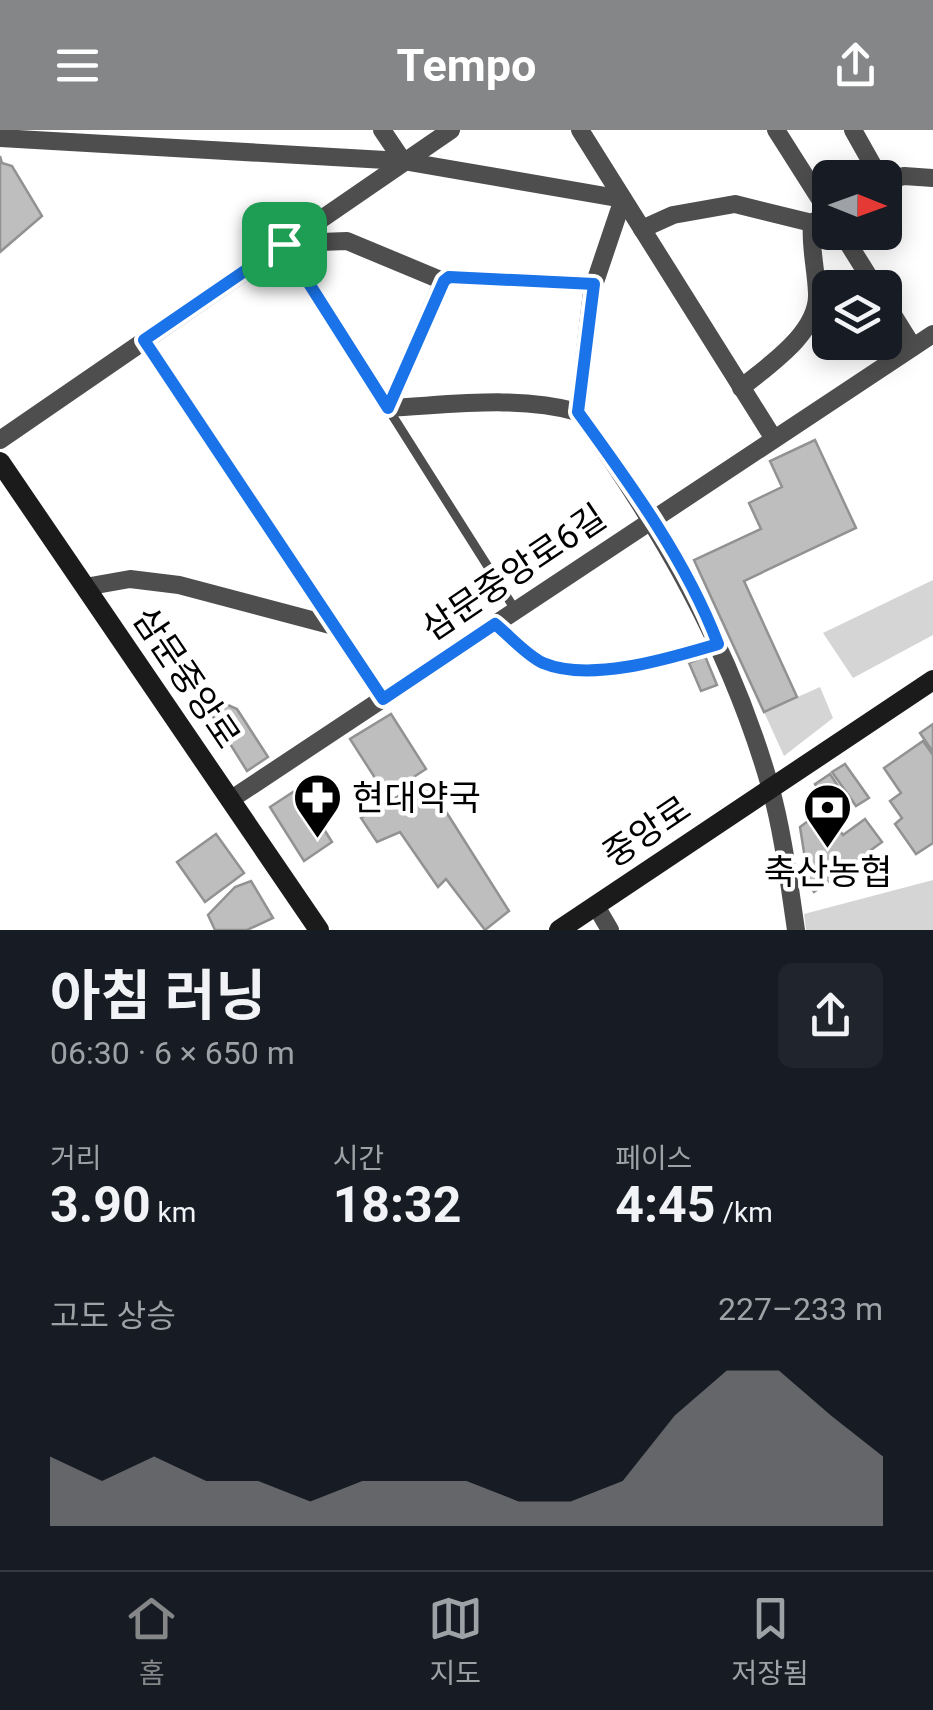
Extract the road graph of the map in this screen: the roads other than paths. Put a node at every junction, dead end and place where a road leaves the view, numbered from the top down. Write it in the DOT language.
graph roads {
  1 [pos="382,130"];
  2 [pos="451,130"];
  3 [pos="580,130"];
  4 [pos="776,130"];
  5 [pos="853,130"];
  6 [pos="0,138"];
  7 [pos="871,160"];
  8 [pos="403,161"];
  9 [pos="902,176"];
  10 [pos="933,178"];
  11 [pos="812,193"];
  12 [pos="622,198"];
  13 [pos="812,214"];
  14 [pos="642,229"];
  15 [pos="300,232"];
  16 [pos="812,243"];
  17 [pos="284,244"];
  18 [pos="444,281"];
  19 [pos="594,284"];
  20 [pos="902,329"];
  21 [pos="933,334"];
  22 [pos="144,340"];
  23 [pos="913,347"];
  24 [pos="742,388"];
  25 [pos="388,408"];
  26 [pos="578,412"];
  27 [pos="0,440"];
  28 [pos="774,440"];
  29 [pos="0,462"];
  30 [pos="653,520"];
  31 [pos="85,586"];
  32 [pos="516,610"];
  33 [pos="495,624"];
  34 [pos="334,626"];
  35 [pos="718,644"];
  36 [pos="933,680"];
  37 [pos="383,699"];
  38 [pos="771,789"];
  39 [pos="230,800"];
  40 [pos="596,906"];
  41 [pos="318,930"];
  42 [pos="560,930"];
  43 [pos="610,930"];
  44 [pos="796,930"];
  1 -- 8 [label="street"];
  2 -- 8 [label="street"];
  3 -- 12 [label="street"];
  4 -- 11 [label="street"];
  5 -- 7 [label="street"];
  6 -- 8 [label="street"];
  8 -- 12 [label="street"];
  8 -- 15 [label="street"];
  9 -- 10 [label="street"];
  12 -- 14 [label="street"];
  12 -- 19 [label="street"];
  13 -- 14 [label="street"];
  14 -- 24 [label="street"];
  15 -- 17 [label="street"];
  15 -- 18 [label="street"];
  16 -- 24 [label="street"];
  17 -- 22 [label="street"];
  17 -- 25 [label="lane"];
  18 -- 19 [label="street"];
  18 -- 25 [label="street"];
  19 -- 26 [label="street"];
  20 -- 23 [label="street"];
  21 -- 23 [label="street, 삼문중앙로6길"];
  22 -- 27 [label="street"];
  22 -- 34 [label="lane"];
  23 -- 28 [label="street, 삼문중앙로6길"];
  24 -- 28 [label="street"];
  25 -- 26 [label="street"];
  25 -- 32 [label="lane"];
  26 -- 30 [label="street"];
  28 -- 30 [label="street, 삼문중앙로6길"];
  29 -- 31 [label="street, 삼문중앙로"];
  30 -- 32 [label="street, 삼문중앙로6길"];
  30 -- 35 [label="street"];
  31 -- 34 [label="street"];
  31 -- 39 [label="street, 삼문중앙로"];
  32 -- 33 [label="street, 삼문중앙로6길"];
  33 -- 35 [label="street"];
  33 -- 37 [label="street, 삼문중앙로6길"];
  34 -- 37 [label="lane"];
  35 -- 38 [label="street"];
  36 -- 38 [label="street, 중앙로"];
  37 -- 39 [label="street, 삼문중앙로6길"];
  38 -- 40 [label="street, 중앙로"];
  38 -- 44 [label="street"];
  39 -- 41 [label="street, 삼문중앙로"];
  40 -- 42 [label="street, 중앙로"];
  40 -- 43 [label="street"];
}
